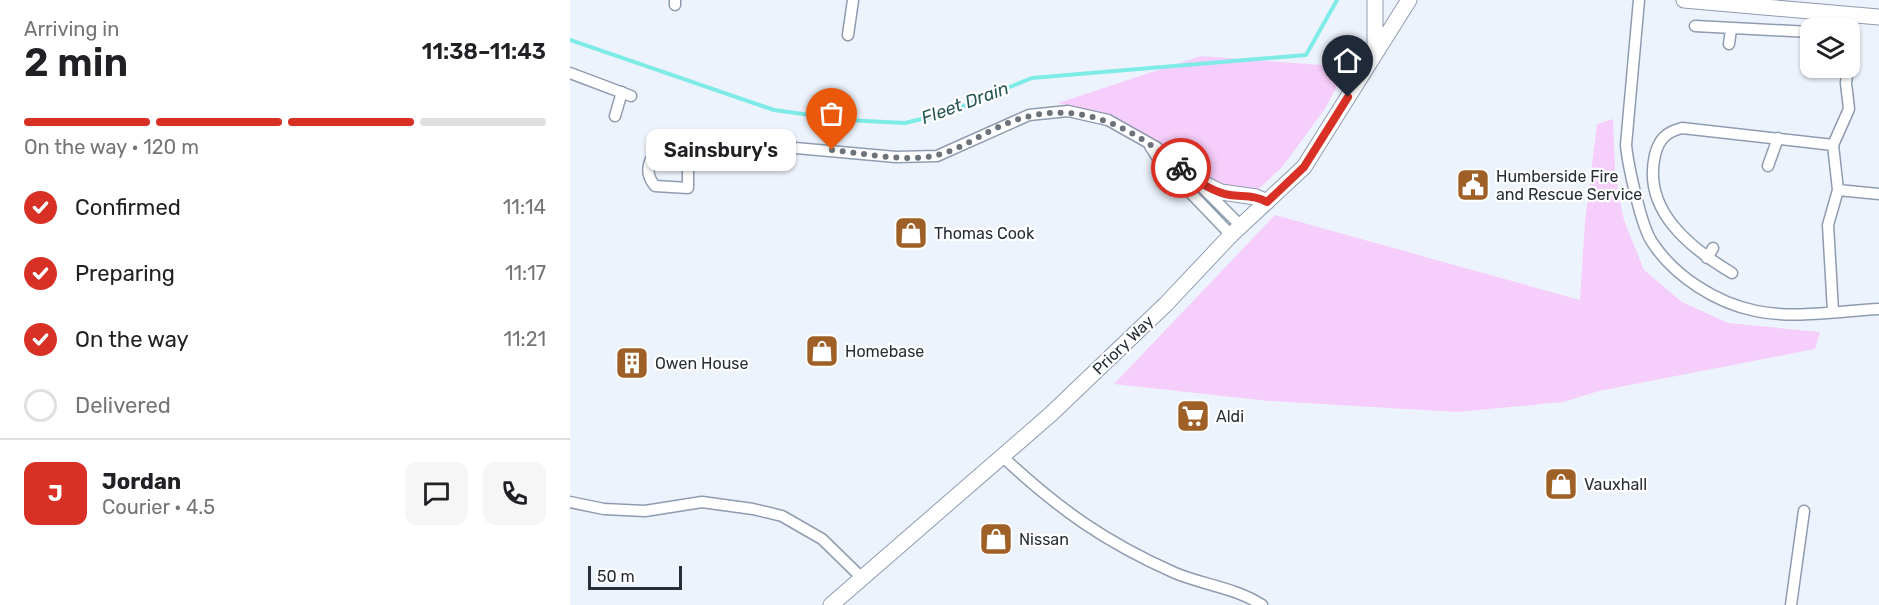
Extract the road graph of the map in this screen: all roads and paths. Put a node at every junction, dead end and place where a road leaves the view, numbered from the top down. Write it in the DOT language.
graph roads {
  1 [pos="853,0"];
  2 [pos="1375,0"];
  3 [pos="1409,0"];
  4 [pos="1639,0"];
  5 [pos="1684,0"];
  6 [pos="1879,17"];
  7 [pos="1695,26"];
  8 [pos="1731,29"];
  9 [pos="1800,32"];
  10 [pos="848,35"];
  11 [pos="1730,44"];
  12 [pos="1375,50"];
  13 [pos="570,73"];
  14 [pos="1847,78"];
  15 [pos="615,116"];
  16 [pos="1778,138"];
  17 [pos="1833,145"];
  18 [pos="1150,146"];
  19 [pos="688,149"];
  20 [pos="1768,166"];
  21 [pos="1194,179"];
  22 [pos="1838,190"];
  23 [pos="1879,194"];
  24 [pos="1267,202"];
  25 [pos="1236,231"];
  26 [pos="1713,248"];
  27 [pos="1707,258"];
  28 [pos="1732,273"];
  29 [pos="1879,309"];
  30 [pos="1833,311"];
  31 [pos="1004,458"];
  32 [pos="571,501"];
  33 [pos="1804,511"];
  34 [pos="861,577"];
  35 [pos="831,605"];
  36 [pos="1262,605"];
  37 [pos="1791,605"];
  1 -- 10 [label="street"];
  2 -- 12 [label="street"];
  3 -- 12 [label="street, Priory Way"];
  4 -- 30 [label="street"];
  5 -- 6 [label="street"];
  7 -- 8 [label="street"];
  8 -- 9 [label="street"];
  8 -- 11 [label="street"];
  12 -- 24 [label="street, Priory Way"];
  13 -- 15 [label="street"];
  14 -- 17 [label="street"];
  16 -- 17 [label="street"];
  16 -- 20 [label="street"];
  16 -- 27 [label="street"];
  17 -- 22 [label="street"];
  18 -- 19 [label="street"];
  18 -- 21 [label="street"];
  18 -- 25 [label="street"];
  19 -- 19 [label="street"];
  21 -- 24 [label="street"];
  21 -- 25 [label="street"];
  22 -- 23 [label="street"];
  22 -- 30 [label="street"];
  24 -- 25 [label="street, Priory Way"];
  25 -- 31 [label="street, Priory Way"];
  26 -- 27 [label="street"];
  27 -- 28 [label="street"];
  29 -- 30 [label="street"];
  31 -- 34 [label="street, Priory Way"];
  31 -- 36 [label="street"];
  32 -- 34 [label="street"];
  33 -- 37 [label="street"];
  34 -- 35 [label="street, Priory Way"];
}
